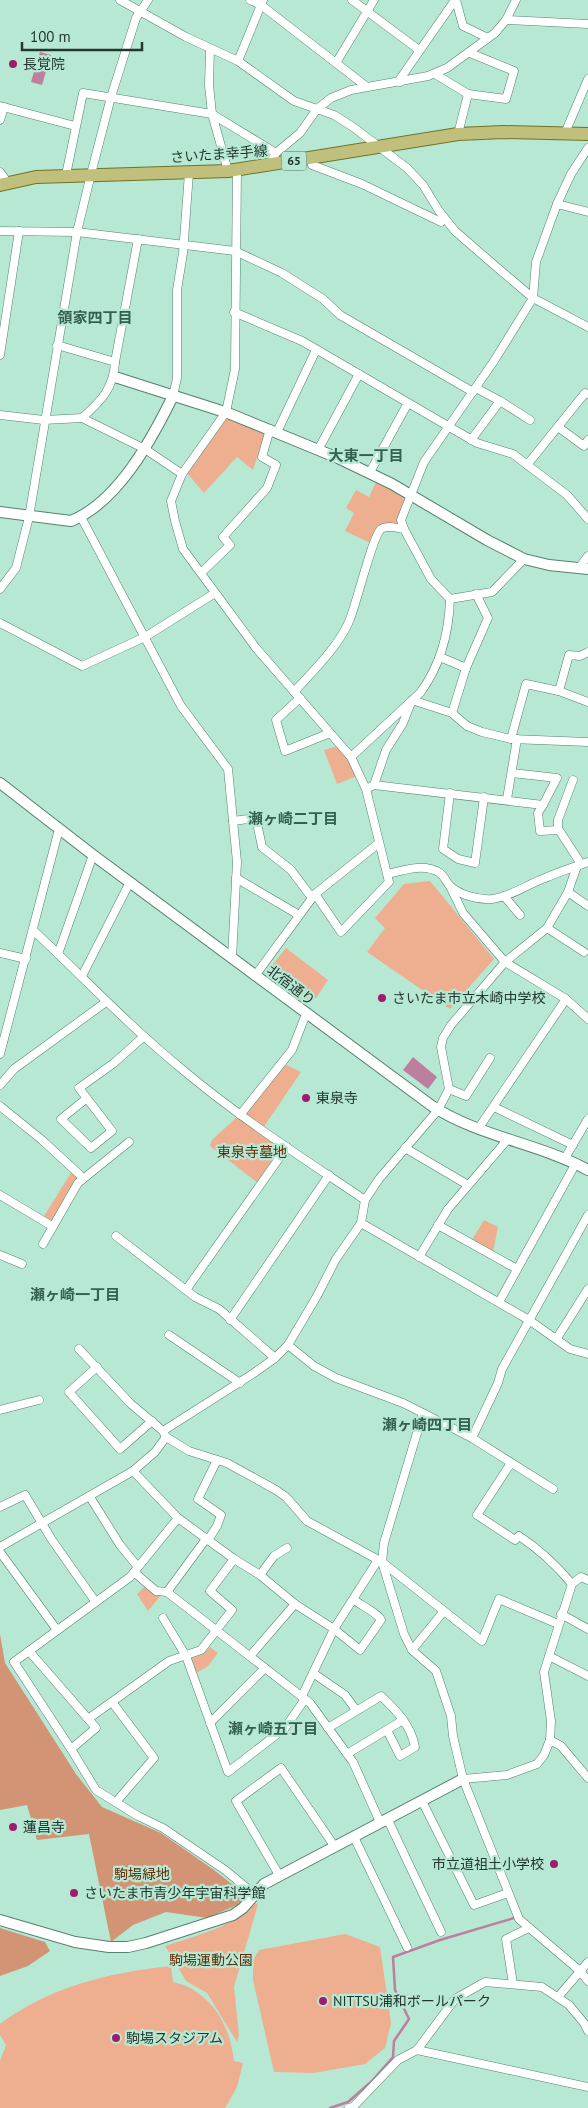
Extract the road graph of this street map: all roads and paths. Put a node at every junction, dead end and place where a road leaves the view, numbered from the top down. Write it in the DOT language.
graph roads {
  1 [pos="120,0"];
  2 [pos="148,0"];
  3 [pos="250,0"];
  4 [pos="352,0"];
  5 [pos="374,0"];
  6 [pos="456,0"];
  7 [pos="516,0"];
  8 [pos="262,3"];
  9 [pos="367,11"];
  10 [pos="139,12"];
  11 [pos="506,20"];
  12 [pos="588,24"];
  13 [pos="488,38"];
  14 [pos="210,49"];
  15 [pos="419,50"];
  16 [pos="470,53"];
  17 [pos="238,61"];
  18 [pos="336,63"];
  19 [pos="435,74"];
  20 [pos="588,79"];
  21 [pos="400,82"];
  22 [pos="367,87"];
  23 [pos="468,94"];
  24 [pos="112,97"];
  25 [pos="2,107"];
  26 [pos="317,109"];
  27 [pos="212,114"];
  28 [pos="0,120"];
  29 [pos="75,126"];
  30 [pos="565,133"];
  31 [pos="458,134"];
  32 [pos="588,134"];
  33 [pos="380,146"];
  34 [pos="588,148"];
  35 [pos="276,153"];
  36 [pos="311,158"];
  37 [pos="270,166"];
  38 [pos="232,171"];
  39 [pos="189,173"];
  40 [pos="91,174"];
  41 [pos="66,175"];
  42 [pos="3,180"];
  43 [pos="557,204"];
  44 [pos="588,212"];
  45 [pos="440,222"];
  46 [pos="0,230"];
  47 [pos="19,231"];
  48 [pos="77,232"];
  49 [pos="138,240"];
  50 [pos="184,245"];
  51 [pos="235,252"];
  52 [pos="533,298"];
  53 [pos="234,312"];
  54 [pos="588,327"];
  55 [pos="2,329"];
  56 [pos="57,345"];
  57 [pos="316,350"];
  58 [pos="0,355"];
  59 [pos="115,362"];
  60 [pos="359,374"];
  61 [pos="114,377"];
  62 [pos="474,390"];
  63 [pos="588,394"];
  64 [pos="173,396"];
  65 [pos="500,402"];
  66 [pos="408,403"];
  67 [pos="226,412"];
  68 [pos="0,415"];
  69 [pos="82,418"];
  70 [pos="44,420"];
  71 [pos="530,420"];
  72 [pos="448,427"];
  73 [pos="558,427"];
  74 [pos="274,431"];
  75 [pos="471,440"];
  76 [pos="588,440"];
  77 [pos="145,449"];
  78 [pos="318,450"];
  79 [pos="528,465"];
  80 [pos="370,472"];
  81 [pos="182,474"];
  82 [pos="411,495"];
  83 [pos="0,512"];
  84 [pos="29,517"];
  85 [pos="81,518"];
  86 [pos="588,519"];
  87 [pos="404,529"];
  88 [pos="588,556"];
  89 [pos="524,559"];
  90 [pos="584,569"];
  91 [pos="201,573"];
  92 [pos="0,590"];
  93 [pos="215,593"];
  94 [pos="476,594"];
  95 [pos="450,600"];
  96 [pos="0,623"];
  97 [pos="145,637"];
  98 [pos="588,652"];
  99 [pos="440,657"];
  100 [pos="466,668"];
  101 [pos="559,692"];
  102 [pos="297,695"];
  103 [pos="412,700"];
  104 [pos="588,702"];
  105 [pos="452,713"];
  106 [pos="330,733"];
  107 [pos="514,739"];
  108 [pos="588,742"];
  109 [pos="351,757"];
  110 [pos="512,773"];
  111 [pos="573,780"];
  112 [pos="0,783"];
  113 [pos="374,785"];
  114 [pos="366,789"];
  115 [pos="450,793"];
  116 [pos="484,797"];
  117 [pos="507,800"];
  118 [pos="543,805"];
  119 [pos="233,821"];
  120 [pos="59,829"];
  121 [pos="558,830"];
  122 [pos="379,843"];
  123 [pos="93,855"];
  124 [pos="582,864"];
  125 [pos="388,874"];
  126 [pos="236,878"];
  127 [pos="130,882"];
  128 [pos="450,886"];
  129 [pos="568,892"];
  130 [pos="313,896"];
  131 [pos="504,896"];
  132 [pos="588,906"];
  133 [pos="299,915"];
  134 [pos="520,915"];
  135 [pos="547,928"];
  136 [pos="33,930"];
  137 [pos="584,952"];
  138 [pos="0,953"];
  139 [pos="58,954"];
  140 [pos="232,958"];
  141 [pos="26,959"];
  142 [pos="504,962"];
  143 [pos="82,976"];
  144 [pos="255,976"];
  145 [pos="566,999"];
  146 [pos="106,1002"];
  147 [pos="306,1014"];
  148 [pos="588,1019"];
  149 [pos="143,1037"];
  150 [pos="0,1054"];
  151 [pos="490,1058"];
  152 [pos="1,1083"];
  153 [pos="449,1089"];
  154 [pos="87,1098"];
  155 [pos="0,1106"];
  156 [pos="494,1107"];
  157 [pos="438,1110"];
  158 [pos="240,1115"];
  159 [pos="588,1119"];
  160 [pos="478,1129"];
  161 [pos="508,1139"];
  162 [pos="129,1142"];
  163 [pos="573,1145"];
  164 [pos="287,1147"];
  165 [pos="405,1148"];
  166 [pos="565,1158"];
  167 [pos="576,1163"];
  168 [pos="588,1170"];
  169 [pos="329,1174"];
  170 [pos="82,1180"];
  171 [pos="468,1185"];
  172 [pos="0,1195"];
  173 [pos="366,1200"];
  174 [pos="588,1215"];
  175 [pos="361,1223"];
  176 [pos="438,1225"];
  177 [pos="52,1226"];
  178 [pos="116,1236"];
  179 [pos="43,1244"];
  180 [pos="0,1255"];
  181 [pos="418,1257"];
  182 [pos="22,1264"];
  183 [pos="517,1270"];
  184 [pos="588,1289"];
  185 [pos="186,1290"];
  186 [pos="498,1302"];
  187 [pos="230,1320"];
  188 [pos="529,1320"];
  189 [pos="169,1335"];
  190 [pos="556,1338"];
  191 [pos="288,1346"];
  192 [pos="79,1349"];
  193 [pos="588,1354"];
  194 [pos="275,1358"];
  195 [pos="97,1367"];
  196 [pos="240,1382"];
  197 [pos="39,1400"];
  198 [pos="0,1410"];
  199 [pos="423,1413"];
  200 [pos="152,1421"];
  201 [pos="165,1434"];
  202 [pos="472,1438"];
  203 [pos="217,1460"];
  204 [pos="511,1463"];
  205 [pos="133,1471"];
  206 [pos="553,1489"];
  207 [pos="90,1497"];
  208 [pos="0,1507"];
  209 [pos="178,1518"];
  210 [pos="42,1524"];
  211 [pos="207,1539"];
  212 [pos="0,1547"];
  213 [pos="287,1548"];
  214 [pos="0,1552"];
  215 [pos="234,1559"];
  216 [pos="380,1561"];
  217 [pos="136,1570"];
  218 [pos="260,1575"];
  219 [pos="588,1580"];
  220 [pos="572,1584"];
  221 [pos="167,1592"];
  222 [pos="352,1599"];
  223 [pos="95,1601"];
  224 [pos="295,1604"];
  225 [pos="444,1611"];
  226 [pos="561,1614"];
  227 [pos="163,1618"];
  228 [pos="558,1624"];
  229 [pos="334,1629"];
  230 [pos="588,1629"];
  231 [pos="57,1630"];
  232 [pos="217,1631"];
  233 [pos="412,1650"];
  234 [pos="29,1651"];
  235 [pos="186,1656"];
  236 [pos="250,1656"];
  237 [pos="549,1656"];
  238 [pos="265,1668"];
  239 [pos="313,1673"];
  240 [pos="588,1676"];
  241 [pos="303,1698"];
  242 [pos="112,1702"];
  243 [pos="356,1710"];
  244 [pos="88,1719"];
  245 [pos="403,1720"];
  246 [pos="210,1723"];
  247 [pos="328,1728"];
  248 [pos="387,1730"];
  249 [pos="550,1740"];
  250 [pos="72,1749"];
  251 [pos="347,1754"];
  252 [pos="588,1778"];
  253 [pos="464,1779"];
  254 [pos="422,1801"];
  255 [pos="116,1802"];
  256 [pos="384,1820"];
  257 [pos="354,1837"];
  258 [pos="335,1847"];
  259 [pos="279,1876"];
  260 [pos="508,1893"];
  261 [pos="254,1894"];
  262 [pos="0,1920"];
  263 [pos="529,1928"];
  264 [pos="441,1932"];
  265 [pos="408,1947"];
  266 [pos="588,1962"];
  267 [pos="580,1971"];
  268 [pos="588,1981"];
  269 [pos="513,1984"];
  270 [pos="558,1996"];
  271 [pos="588,2031"];
  272 [pos="417,2050"];
  273 [pos="588,2087"];
  274 [pos="349,2108"];
  1 -- 10 [label="street"];
  2 -- 10 [label="street"];
  3 -- 8 [label="street"];
  4 -- 9 [label="street"];
  5 -- 9 [label="street"];
  6 -- 13 [label="street"];
  6 -- 15 [label="street"];
  7 -- 11 [label="street"];
  8 -- 17 [label="street"];
  8 -- 18 [label="street"];
  9 -- 15 [label="street"];
  9 -- 18 [label="street"];
  10 -- 14 [label="street"];
  10 -- 24 [label="street"];
  11 -- 12 [label="street"];
  11 -- 13 [label="street"];
  13 -- 16 [label="street"];
  14 -- 17 [label="street"];
  14 -- 27 [label="street"];
  15 -- 21 [label="street"];
  16 -- 19 [label="street"];
  16 -- 23 [label="street"];
  17 -- 26 [label="street"];
  18 -- 22 [label="street"];
  19 -- 21 [label="street"];
  19 -- 23 [label="street"];
  20 -- 30 [label="street"];
  21 -- 22 [label="street"];
  22 -- 26 [label="street"];
  23 -- 31 [label="street"];
  24 -- 27 [label="street"];
  24 -- 29 [label="street"];
  24 -- 40 [label="street"];
  25 -- 28 [label="street"];
  25 -- 29 [label="street"];
  26 -- 33 [label="street"];
  26 -- 35 [label="street"];
  27 -- 35 [label="street"];
  27 -- 38 [label="street"];
  29 -- 41 [label="street"];
  30 -- 31 [label="main road, さいたま幸手線 / 65"];
  30 -- 32 [label="main road, さいたま幸手線 / 65"];
  31 -- 33 [label="main road, さいたま幸手線 / 65"];
  33 -- 36 [label="main road, さいたま幸手線 / 65"];
  33 -- 52 [label="street"];
  34 -- 43 [label="street"];
  35 -- 37 [label="street"];
  36 -- 37 [label="main road, さいたま幸手線 / 65"];
  36 -- 45 [label="street"];
  37 -- 38 [label="main road, さいたま幸手線 / 65"];
  38 -- 39 [label="main road, さいたま幸手線 / 65"];
  38 -- 51 [label="street"];
  39 -- 40 [label="main road, さいたま幸手線 / 65"];
  39 -- 50 [label="street"];
  40 -- 41 [label="main road, さいたま幸手線 / 65"];
  40 -- 48 [label="street"];
  41 -- 42 [label="main road, さいたま幸手線 / 65"];
  43 -- 44 [label="street"];
  43 -- 52 [label="street"];
  46 -- 47 [label="street"];
  47 -- 48 [label="street"];
  47 -- 55 [label="street"];
  48 -- 49 [label="street"];
  48 -- 56 [label="street"];
  49 -- 50 [label="street"];
  49 -- 59 [label="street"];
  50 -- 51 [label="street"];
  50 -- 64 [label="street"];
  51 -- 53 [label="street"];
  51 -- 62 [label="street"];
  52 -- 54 [label="street"];
  52 -- 62 [label="street"];
  53 -- 57 [label="street"];
  53 -- 67 [label="street"];
  55 -- 58 [label="street"];
  56 -- 59 [label="street"];
  56 -- 70 [label="street"];
  57 -- 60 [label="street"];
  57 -- 74 [label="street"];
  59 -- 61 [label="street"];
  60 -- 66 [label="street"];
  60 -- 78 [label="street"];
  61 -- 64 [label="street"];
  61 -- 69 [label="street"];
  62 -- 65 [label="street"];
  62 -- 72 [label="street"];
  63 -- 73 [label="street"];
  64 -- 67 [label="street"];
  64 -- 77 [label="street"];
  65 -- 71 [label="street"];
  65 -- 75 [label="street"];
  66 -- 72 [label="street"];
  66 -- 80 [label="street"];
  67 -- 74 [label="street"];
  67 -- 81 [label="street"];
  68 -- 70 [label="street"];
  69 -- 70 [label="street"];
  69 -- 77 [label="street"];
  70 -- 84 [label="street"];
  72 -- 75 [label="street"];
  72 -- 82 [label="street"];
  73 -- 76 [label="street"];
  73 -- 79 [label="street"];
  74 -- 78 [label="street"];
  74 -- 91 [label="street"];
  75 -- 79 [label="street"];
  77 -- 81 [label="street"];
  77 -- 85 [label="street"];
  78 -- 80 [label="street"];
  79 -- 86 [label="street"];
  80 -- 82 [label="street"];
  81 -- 91 [label="street"];
  82 -- 87 [label="street"];
  82 -- 89 [label="street"];
  83 -- 84 [label="street"];
  84 -- 85 [label="street"];
  84 -- 92 [label="street"];
  85 -- 97 [label="street"];
  87 -- 95 [label="street"];
  87 -- 102 [label="street"];
  88 -- 90 [label="street"];
  89 -- 90 [label="street"];
  89 -- 94 [label="street"];
  91 -- 93 [label="street"];
  93 -- 97 [label="street"];
  93 -- 102 [label="street"];
  94 -- 95 [label="street"];
  94 -- 100 [label="street"];
  95 -- 99 [label="street"];
  96 -- 97 [label="street"];
  97 -- 119 [label="street"];
  98 -- 101 [label="street"];
  99 -- 100 [label="street"];
  99 -- 103 [label="street"];
  100 -- 105 [label="street"];
  101 -- 104 [label="street"];
  101 -- 107 [label="street"];
  102 -- 106 [label="street"];
  102 -- 106 [label="street"];
  103 -- 105 [label="street"];
  103 -- 109 [label="street"];
  103 -- 113 [label="street"];
  105 -- 107 [label="street"];
  106 -- 109 [label="street"];
  107 -- 108 [label="street"];
  107 -- 110 [label="street"];
  109 -- 114 [label="street"];
  110 -- 117 [label="street"];
  110 -- 118 [label="street"];
  111 -- 121 [label="street"];
  112 -- 120 [label="street, 北宿通り"];
  113 -- 114 [label="street"];
  113 -- 115 [label="street"];
  114 -- 122 [label="street"];
  115 -- 116 [label="street"];
  115 -- 116 [label="street"];
  116 -- 117 [label="street"];
  117 -- 118 [label="street"];
  118 -- 121 [label="street"];
  119 -- 126 [label="street"];
  119 -- 130 [label="street"];
  120 -- 123 [label="street, 北宿通り"];
  120 -- 136 [label="street"];
  121 -- 124 [label="street"];
  122 -- 125 [label="street"];
  122 -- 130 [label="street"];
  123 -- 127 [label="street, 北宿通り"];
  123 -- 139 [label="street"];
  124 -- 129 [label="street"];
  124 -- 131 [label="street"];
  125 -- 128 [label="street"];
  125 -- 130 [label="street"];
  126 -- 133 [label="street"];
  126 -- 140 [label="street"];
  127 -- 140 [label="street, 北宿通り"];
  127 -- 143 [label="street"];
  128 -- 131 [label="street"];
  128 -- 142 [label="street"];
  129 -- 132 [label="street"];
  129 -- 135 [label="street"];
  130 -- 133 [label="street"];
  131 -- 134 [label="street"];
  133 -- 144 [label="street"];
  135 -- 137 [label="street"];
  135 -- 142 [label="street"];
  136 -- 139 [label="street"];
  136 -- 141 [label="street"];
  138 -- 141 [label="street"];
  139 -- 143 [label="street"];
  140 -- 144 [label="street, 北宿通り"];
  141 -- 150 [label="street"];
  142 -- 145 [label="street"];
  142 -- 153 [label="street"];
  143 -- 146 [label="street"];
  144 -- 147 [label="street, 北宿通り"];
  145 -- 148 [label="street"];
  145 -- 156 [label="street"];
  146 -- 149 [label="street"];
  146 -- 152 [label="street"];
  147 -- 157 [label="street, 北宿通り"];
  147 -- 158 [label="street"];
  149 -- 154 [label="street"];
  149 -- 158 [label="street"];
  151 -- 153 [label="street"];
  153 -- 157 [label="street"];
  154 -- 154 [label="street"];
  155 -- 170 [label="street"];
  156 -- 160 [label="street"];
  156 -- 163 [label="street"];
  157 -- 160 [label="street, 北宿通り"];
  157 -- 165 [label="street"];
  158 -- 164 [label="street"];
  159 -- 163 [label="street"];
  160 -- 161 [label="street, 北宿通り"];
  161 -- 166 [label="street, 北宿通り"];
  161 -- 171 [label="street"];
  162 -- 170 [label="street"];
  163 -- 166 [label="street"];
  164 -- 169 [label="street"];
  164 -- 185 [label="street"];
  165 -- 171 [label="street"];
  165 -- 173 [label="street"];
  166 -- 167 [label="street, 北宿通り"];
  167 -- 168 [label="street, 北宿通り"];
  167 -- 183 [label="street"];
  169 -- 173 [label="street"];
  169 -- 187 [label="street"];
  170 -- 177 [label="street"];
  171 -- 176 [label="street"];
  172 -- 177 [label="street"];
  173 -- 175 [label="street"];
  174 -- 188 [label="street"];
  175 -- 181 [label="street"];
  175 -- 191 [label="street"];
  176 -- 181 [label="street"];
  176 -- 183 [label="street"];
  177 -- 179 [label="street"];
  178 -- 185 [label="street"];
  180 -- 182 [label="street"];
  181 -- 186 [label="street"];
  183 -- 186 [label="street"];
  184 -- 190 [label="street"];
  185 -- 187 [label="street"];
  186 -- 188 [label="street"];
  187 -- 194 [label="street"];
  188 -- 190 [label="street"];
  188 -- 202 [label="street"];
  189 -- 196 [label="street"];
  190 -- 193 [label="street"];
  191 -- 194 [label="street"];
  191 -- 199 [label="street"];
  192 -- 195 [label="street"];
  194 -- 196 [label="street"];
  195 -- 200 [label="street"];
  195 -- 200 [label="street"];
  196 -- 201 [label="street"];
  197 -- 198 [label="street"];
  199 -- 202 [label="street"];
  199 -- 216 [label="street"];
  200 -- 201 [label="street"];
  201 -- 203 [label="street"];
  201 -- 205 [label="street"];
  202 -- 204 [label="street"];
  203 -- 211 [label="street"];
  203 -- 216 [label="street"];
  204 -- 206 [label="street"];
  204 -- 220 [label="street"];
  205 -- 207 [label="street"];
  205 -- 209 [label="street"];
  207 -- 210 [label="street"];
  207 -- 217 [label="street"];
  208 -- 210 [label="street"];
  209 -- 211 [label="street"];
  209 -- 217 [label="street"];
  210 -- 212 [label="street"];
  210 -- 223 [label="street"];
  211 -- 215 [label="street"];
  211 -- 221 [label="street"];
  213 -- 218 [label="street"];
  214 -- 231 [label="street"];
  215 -- 218 [label="street"];
  215 -- 232 [label="street"];
  216 -- 222 [label="street"];
  216 -- 225 [label="street"];
  216 -- 233 [label="street"];
  217 -- 221 [label="street"];
  217 -- 223 [label="street"];
  218 -- 224 [label="street"];
  219 -- 220 [label="street"];
  220 -- 226 [label="street"];
  221 -- 232 [label="street"];
  222 -- 229 [label="street"];
  222 -- 229 [label="street"];
  223 -- 231 [label="street"];
  224 -- 229 [label="street"];
  224 -- 236 [label="street"];
  225 -- 228 [label="street"];
  225 -- 233 [label="street"];
  226 -- 228 [label="street"];
  226 -- 230 [label="street"];
  227 -- 235 [label="street"];
  228 -- 237 [label="street"];
  229 -- 239 [label="street"];
  231 -- 234 [label="street"];
  232 -- 235 [label="street"];
  232 -- 236 [label="street"];
  233 -- 253 [label="street"];
  234 -- 244 [label="street"];
  234 -- 250 [label="street"];
  235 -- 242 [label="street"];
  235 -- 246 [label="street"];
  236 -- 238 [label="street"];
  237 -- 240 [label="street"];
  237 -- 249 [label="street"];
  238 -- 241 [label="street"];
  238 -- 246 [label="street"];
  239 -- 241 [label="street"];
  239 -- 243 [label="street"];
  241 -- 246 [label="street"];
  241 -- 247 [label="street"];
  242 -- 244 [label="street"];
  242 -- 255 [label="street"];
  243 -- 245 [label="street"];
  243 -- 247 [label="street"];
  244 -- 250 [label="street"];
  245 -- 248 [label="street"];
  245 -- 248 [label="street"];
  247 -- 251 [label="street"];
  248 -- 251 [label="street"];
  249 -- 252 [label="street"];
  249 -- 253 [label="street"];
  250 -- 255 [label="street"];
  251 -- 256 [label="street"];
  253 -- 254 [label="street"];
  253 -- 260 [label="street"];
  254 -- 256 [label="street"];
  254 -- 260 [label="street"];
  255 -- 261 [label="street"];
  256 -- 257 [label="street"];
  256 -- 264 [label="street"];
  257 -- 258 [label="street"];
  257 -- 265 [label="street"];
  258 -- 259 [label="street"];
  258 -- 259 [label="street"];
  259 -- 261 [label="street"];
  260 -- 263 [label="street"];
  261 -- 262 [label="street"];
  263 -- 267 [label="street"];
  263 -- 269 [label="street"];
  266 -- 267 [label="street"];
  267 -- 268 [label="street"];
  267 -- 270 [label="street"];
  269 -- 270 [label="street"];
  269 -- 272 [label="street"];
  270 -- 271 [label="street"];
  272 -- 273 [label="street"];
  272 -- 274 [label="street"];
}
